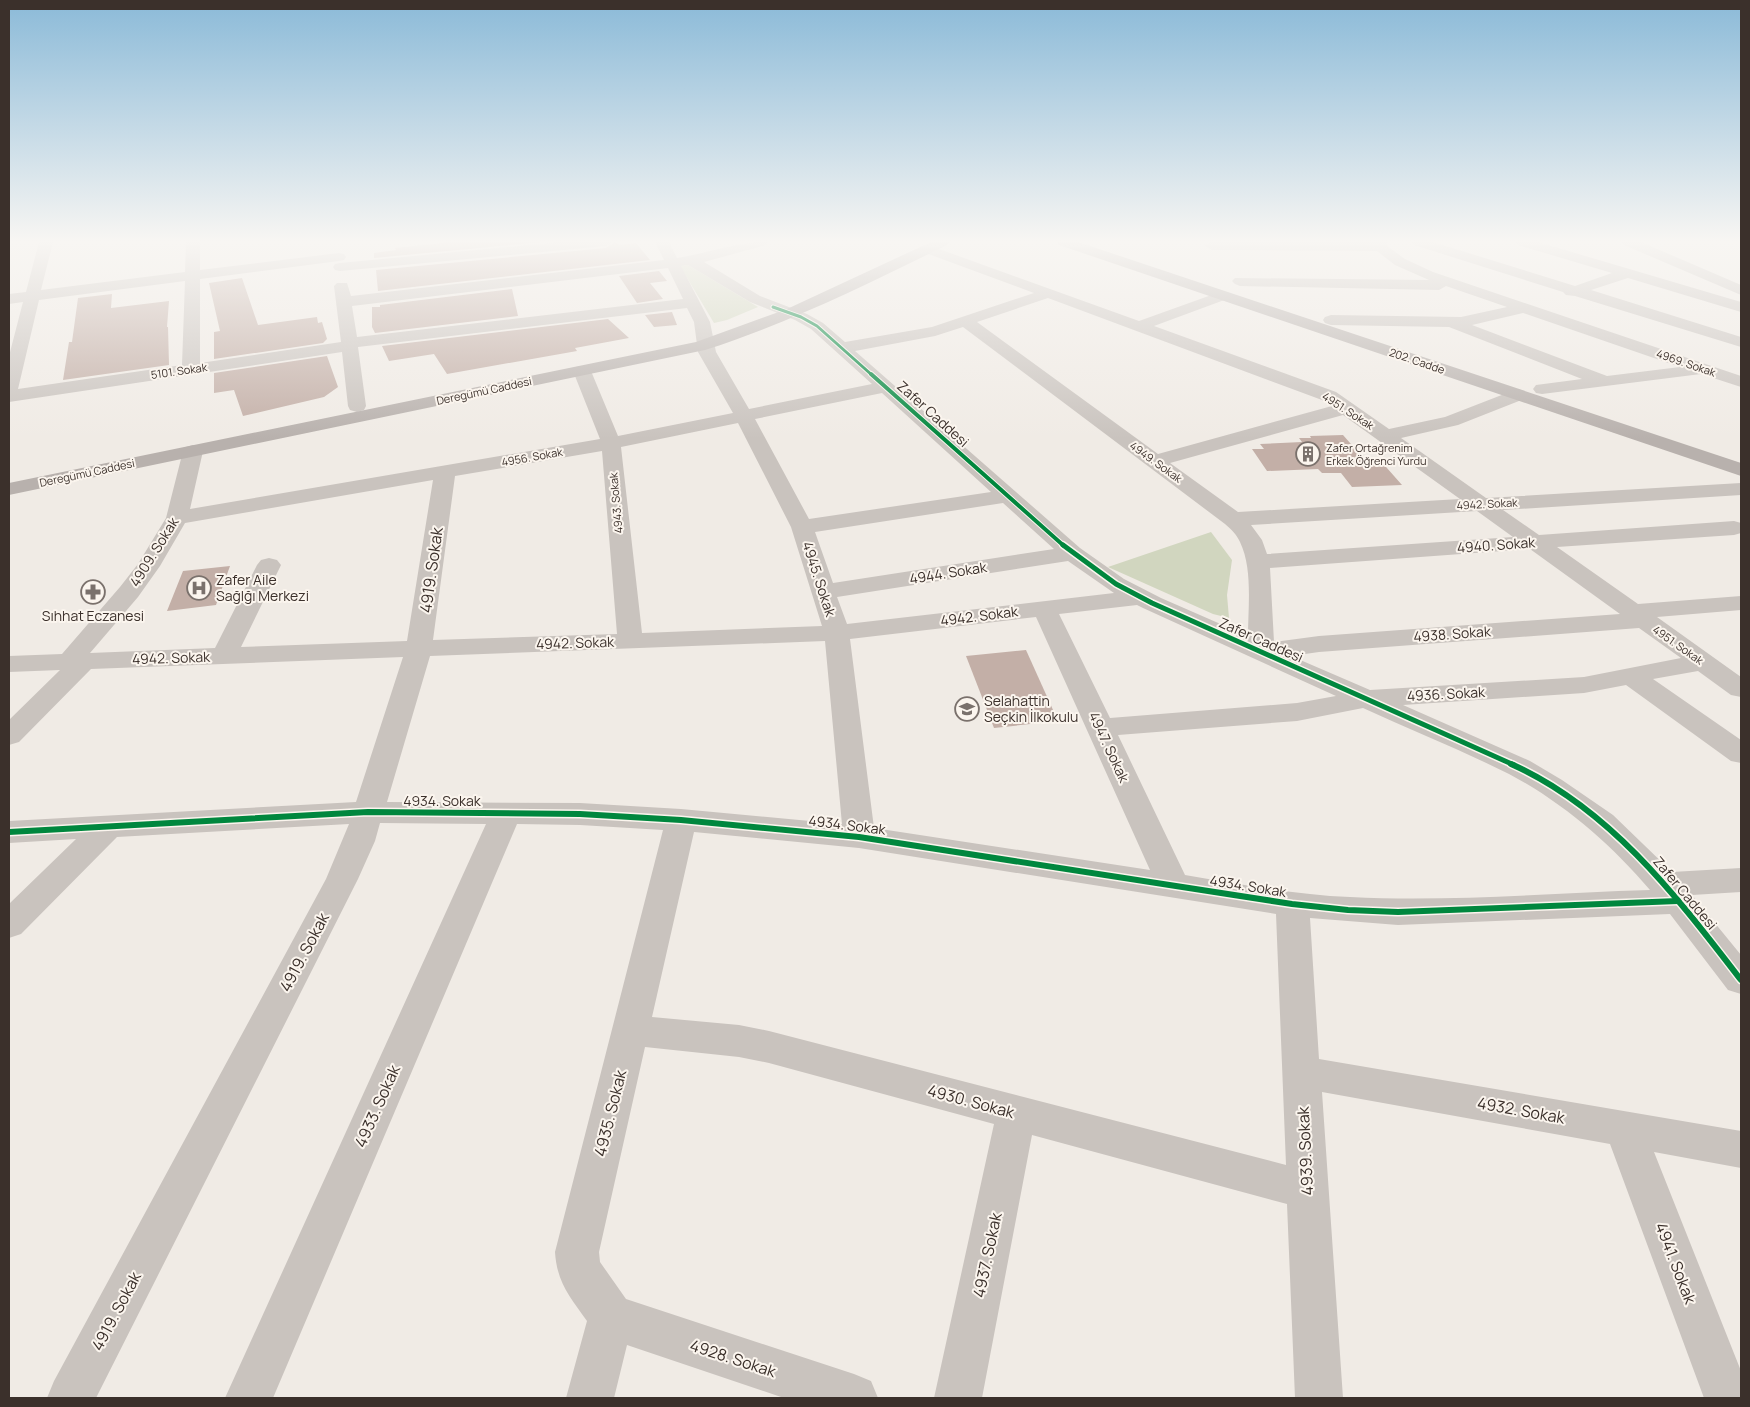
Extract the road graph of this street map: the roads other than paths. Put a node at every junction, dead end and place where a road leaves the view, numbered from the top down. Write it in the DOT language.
graph roads {
  1 [pos="29,308"];
  2 [pos="192,308"];
  3 [pos="345,308"];
  4 [pos="653,308"];
  5 [pos="694,308"];
  6 [pos="776,308"];
  7 [pos="787,308"];
  8 [pos="1005,308"];
  9 [pos="1089,308"];
  10 [pos="1190,308"];
  11 [pos="1257,308"];
  12 [pos="1298,308"];
  13 [pos="1522,308"];
  14 [pos="1631,308"];
  15 [pos="782,310"];
  16 [pos="1331,320"];
  17 [pos="965,321"];
  18 [pos="1449,322"];
  19 [pos="1140,326"];
  20 [pos="705,338"];
  21 [pos="1741,342"];
  22 [pos="350,344"];
  23 [pos="842,348"];
  24 [pos="1741,364"];
  25 [pos="191,369"];
  26 [pos="1703,369"];
  27 [pos="582,371"];
  28 [pos="1605,381"];
  29 [pos="1741,382"];
  30 [pos="886,387"];
  31 [pos="9,389"];
  32 [pos="1542,389"];
  33 [pos="1518,395"];
  34 [pos="9,396"];
  35 [pos="357,406"];
  36 [pos="1347,408"];
  37 [pos="744,416"];
  38 [pos="1386,436"];
  39 [pos="611,443"];
  40 [pos="192,452"];
  41 [pos="1741,454"];
  42 [pos="1154,461"];
  43 [pos="1741,470"];
  44 [pos="445,472"];
  45 [pos="9,476"];
  46 [pos="9,489"];
  47 [pos="1741,489"];
  48 [pos="1678,493"];
  49 [pos="1007,496"];
  50 [pos="1480,504"];
  51 [pos="177,518"];
  52 [pos="1233,519"];
  53 [pos="802,527"];
  54 [pos="1738,530"];
  55 [pos="1534,542"];
  56 [pos="1072,553"];
  57 [pos="1258,562"];
  58 [pos="269,565"];
  59 [pos="824,592"];
  60 [pos="1140,596"];
  61 [pos="1741,603"];
  62 [pos="1044,608"];
  63 [pos="1637,616"];
  64 [pos="837,633"];
  65 [pos="630,641"];
  66 [pos="419,649"];
  67 [pos="1261,652"];
  68 [pos="224,656"];
  69 [pos="76,662"];
  70 [pos="1701,662"];
  71 [pos="9,664"];
  72 [pos="1632,677"];
  73 [pos="1741,688"];
  74 [pos="1366,699"];
  75 [pos="1100,728"];
  76 [pos="9,736"];
  77 [pos="1741,754"];
  78 [pos="368,812"];
  79 [pos="506,813"];
  80 [pos="681,820"];
  81 [pos="108,827"];
  82 [pos="9,832"];
  83 [pos="859,838"];
  84 [pos="1741,880"];
  85 [pos="1174,886"];
  86 [pos="1671,892"];
  87 [pos="1292,904"];
  88 [pos="9,925"];
  89 [pos="1735,964"];
  90 [pos="630,1030"];
  91 [pos="1301,1072"];
  92 [pos="1016,1113"];
  93 [pos="1624,1128"];
  94 [pos="1741,1149"];
  95 [pos="1308,1190"];
  96 [pos="611,1317"];
  97 [pos="70,1398"];
  98 [pos="249,1398"];
  99 [pos="590,1398"];
  100 [pos="854,1398"];
  101 [pos="958,1398"];
  102 [pos="1319,1398"];
  103 [pos="1728,1398"];
  1 -- 31 [label="street"];
  2 -- 25 [label="street"];
  3 -- 22 [label="street"];
  4 -- 22 [label="street, 5101. Sokak"];
  5 -- 20 [label="street, 4945. Sokak"];
  6 -- 15 [label="street, Zafer Caddesi"];
  7 -- 15 [label="main road, Deregümü Caddesi"];
  8 -- 17 [label="street"];
  9 -- 19 [label="street, 4951. Sokak"];
  10 -- 19 [label="street"];
  11 -- 33 [label="main road, 202. Cadde"];
  12 -- 16 [label="main road, 202. Cadde"];
  13 -- 18 [label="street"];
  13 -- 26 [label="street, 4969. Sokak"];
  14 -- 21 [label="street"];
  15 -- 20 [label="main road, Deregümü Caddesi"];
  15 -- 23 [label="street, Zafer Caddesi"];
  16 -- 18 [label="street"];
  16 -- 32 [label="main road, 202. Cadde"];
  17 -- 23 [label="street"];
  17 -- 42 [label="street, 4949. Sokak"];
  18 -- 28 [label="street"];
  19 -- 36 [label="street, 4951. Sokak"];
  20 -- 27 [label="main road, Deregümü Caddesi"];
  20 -- 35 [label="main road, Deregümü Caddesi"];
  20 -- 37 [label="street, 4945. Sokak"];
  22 -- 25 [label="street, 5101. Sokak"];
  22 -- 35 [label="street"];
  23 -- 30 [label="street, Zafer Caddesi"];
  24 -- 26 [label="street"];
  25 -- 34 [label="street, 5101. Sokak"];
  26 -- 28 [label="street"];
  26 -- 29 [label="street, 4969. Sokak"];
  27 -- 39 [label="street, 4943. Sokak"];
  27 -- 40 [label="main road, Deregümü Caddesi"];
  28 -- 32 [label="street"];
  30 -- 37 [label="street, 4956. Sokak"];
  30 -- 49 [label="street, Zafer Caddesi"];
  32 -- 41 [label="main road, 202. Cadde"];
  33 -- 38 [label="street"];
  33 -- 43 [label="main road, 202. Cadde"];
  35 -- 45 [label="main road, Deregümü Caddesi"];
  36 -- 38 [label="street, 4951. Sokak"];
  36 -- 42 [label="street"];
  37 -- 39 [label="street, 4956. Sokak"];
  37 -- 53 [label="street, 4945. Sokak"];
  38 -- 50 [label="street, 4951. Sokak"];
  39 -- 44 [label="street, 4956. Sokak"];
  39 -- 65 [label="street, 4943. Sokak"];
  40 -- 46 [label="main road, Deregümü Caddesi"];
  40 -- 51 [label="street, 4909. Sokak"];
  42 -- 52 [label="street, 4949. Sokak"];
  44 -- 51 [label="street, 4956. Sokak"];
  44 -- 66 [label="street, 4919. Sokak"];
  47 -- 48 [label="street, 4942. Sokak"];
  48 -- 50 [label="street, 4942. Sokak"];
  48 -- 54 [label="street"];
  49 -- 53 [label="street"];
  49 -- 56 [label="street, Zafer Caddesi"];
  50 -- 52 [label="street, 4942. Sokak"];
  50 -- 55 [label="street, 4951. Sokak"];
  51 -- 69 [label="street, 4909. Sokak"];
  52 -- 57 [label="street, 4949. Sokak"];
  53 -- 59 [label="street, 4945. Sokak"];
  54 -- 55 [label="street, 4940. Sokak"];
  55 -- 57 [label="street, 4940. Sokak"];
  55 -- 63 [label="street, 4951. Sokak"];
  56 -- 59 [label="street, 4944. Sokak"];
  56 -- 60 [label="street, Zafer Caddesi"];
  57 -- 67 [label="street, 4949. Sokak"];
  58 -- 68 [label="street"];
  59 -- 64 [label="street, 4945. Sokak"];
  60 -- 62 [label="street, 4942. Sokak"];
  60 -- 67 [label="street, Zafer Caddesi"];
  61 -- 63 [label="street, 4938. Sokak"];
  62 -- 64 [label="street, 4942. Sokak"];
  62 -- 75 [label="street, 4947. Sokak"];
  63 -- 67 [label="street, 4938. Sokak"];
  63 -- 70 [label="street, 4951. Sokak"];
  64 -- 65 [label="street, 4942. Sokak"];
  64 -- 83 [label="street, 4945. Sokak"];
  65 -- 66 [label="street, 4942. Sokak"];
  66 -- 68 [label="street, 4942. Sokak"];
  66 -- 78 [label="street, 4919. Sokak"];
  67 -- 74 [label="street, Zafer Caddesi"];
  68 -- 69 [label="street, 4942. Sokak"];
  69 -- 71 [label="street, 4942. Sokak"];
  69 -- 76 [label="street, 4909. Sokak"];
  70 -- 72 [label="street, 4936. Sokak"];
  70 -- 73 [label="street, 4951. Sokak"];
  72 -- 74 [label="street, 4936. Sokak"];
  72 -- 77 [label="street"];
  74 -- 75 [label="street, 4936. Sokak"];
  74 -- 86 [label="street, Zafer Caddesi"];
  75 -- 85 [label="street, 4947. Sokak"];
  78 -- 79 [label="street, 4934. Sokak"];
  78 -- 81 [label="street, 4934. Sokak"];
  78 -- 97 [label="street, 4919. Sokak"];
  79 -- 80 [label="street, 4934. Sokak"];
  79 -- 98 [label="street, 4933. Sokak"];
  80 -- 83 [label="street, 4934. Sokak"];
  80 -- 90 [label="street, 4935. Sokak"];
  81 -- 82 [label="street, 4934. Sokak"];
  81 -- 88 [label="street"];
  83 -- 85 [label="street, 4934. Sokak"];
  84 -- 86 [label="street, 4934. Sokak"];
  85 -- 87 [label="street, 4934. Sokak"];
  86 -- 87 [label="street, 4934. Sokak"];
  86 -- 89 [label="street, Zafer Caddesi"];
  87 -- 91 [label="street, 4939. Sokak"];
  90 -- 92 [label="street, 4930. Sokak"];
  90 -- 96 [label="street, 4935. Sokak"];
  91 -- 93 [label="street, 4932. Sokak"];
  91 -- 95 [label="street, 4939. Sokak"];
  92 -- 95 [label="street, 4930. Sokak"];
  92 -- 101 [label="street, 4937. Sokak"];
  93 -- 94 [label="street, 4932. Sokak"];
  93 -- 103 [label="street, 4941. Sokak"];
  95 -- 102 [label="street, 4939. Sokak"];
  96 -- 99 [label="street"];
  96 -- 100 [label="street, 4928. Sokak"];
}
